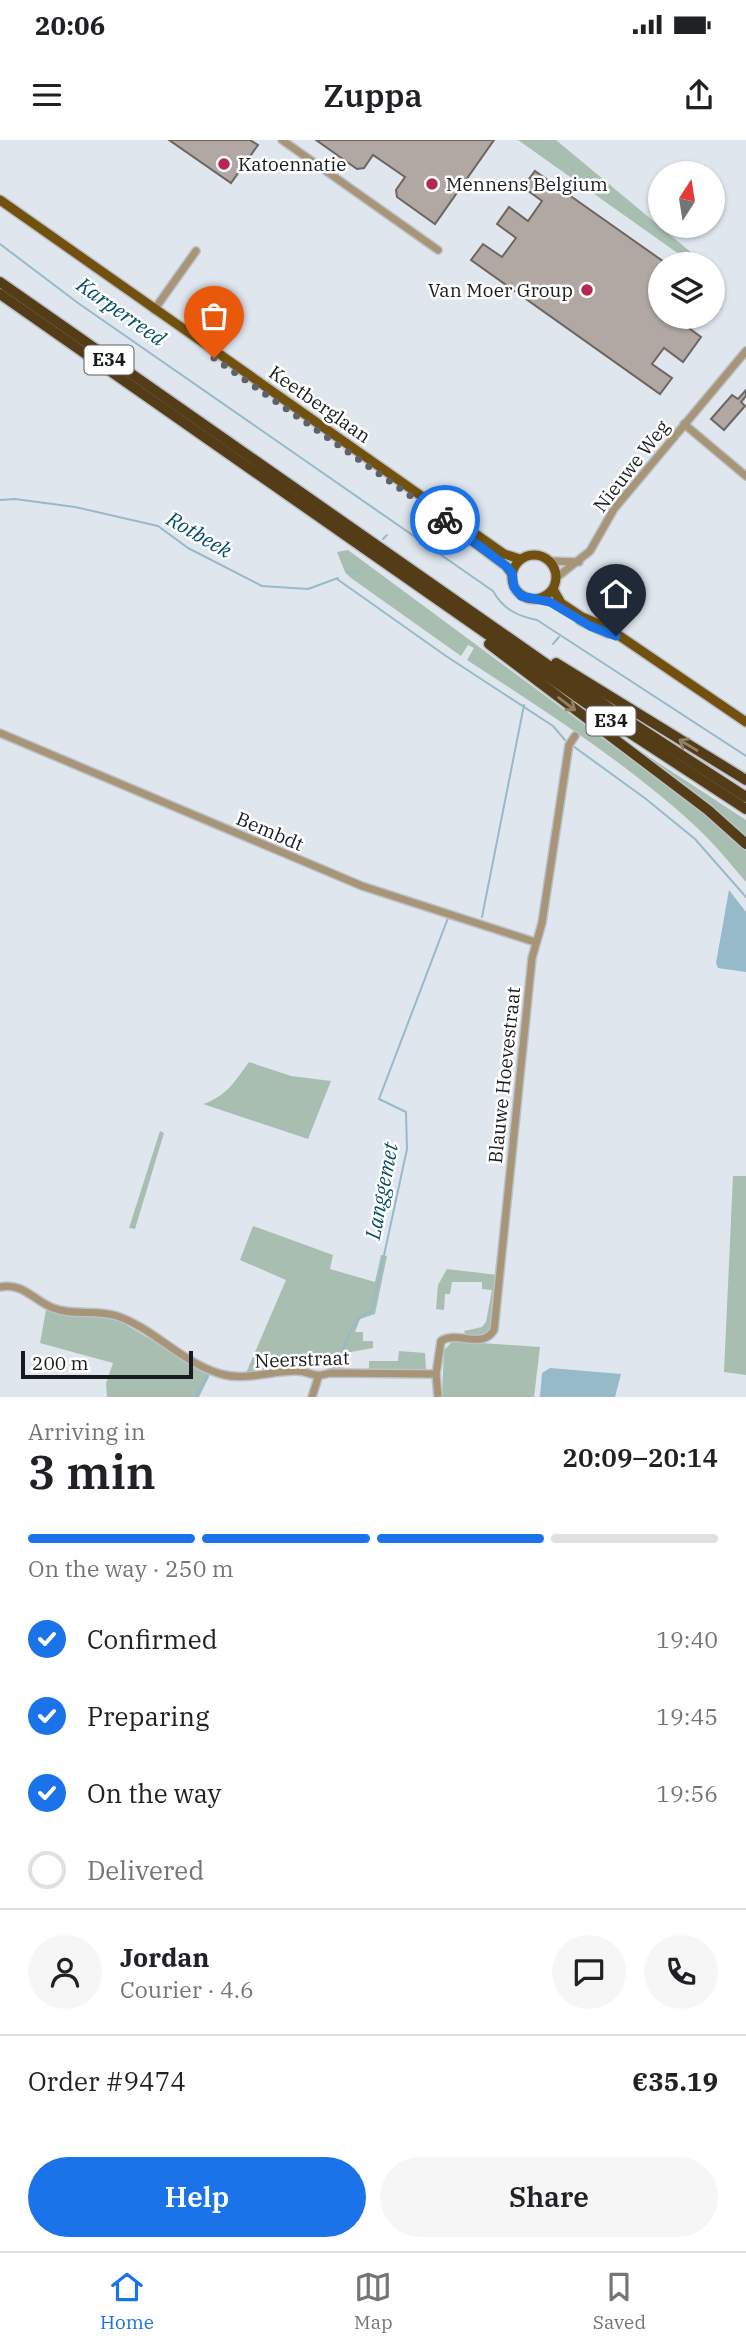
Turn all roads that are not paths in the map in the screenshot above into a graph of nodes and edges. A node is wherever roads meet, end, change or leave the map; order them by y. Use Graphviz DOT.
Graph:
graph roads {
  1 [pos="282,140"];
  2 [pos="0,200"];
  3 [pos="0,206"];
  4 [pos="438,250"];
  5 [pos="196,251"];
  6 [pos="0,282"];
  7 [pos="0,294"];
  8 [pos="154,310"];
  9 [pos="746,351"];
  10 [pos="684,424"];
  11 [pos="746,476"];
  12 [pos="520,559"];
  13 [pos="550,561"];
  14 [pos="580,562"];
  15 [pos="512,573"];
  16 [pos="556,578"];
  17 [pos="553,589"];
  18 [pos="539,599"];
  19 [pos="478,629"];
  20 [pos="616,636"];
  21 [pos="532,654"];
  22 [pos="731,712"];
  23 [pos="746,712"];
  24 [pos="746,722"];
  25 [pos="0,733"];
  26 [pos="575,736"];
  27 [pos="746,780"];
  28 [pos="746,797"];
  29 [pos="746,809"];
  30 [pos="746,844"];
  31 [pos="535,942"];
  32 [pos="0,1287"];
  33 [pos="436,1374"];
  34 [pos="318,1378"];
  35 [pos="312,1397"];
  36 [pos="438,1397"];
  1 -- 4 [label="street"];
  2 -- 8 [label="main road, Keetberglaan"];
  3 -- 15 [label="main road, Keetberglaan"];
  5 -- 8 [label="street"];
  6 -- 21 [label="highway, E34"];
  7 -- 19 [label="highway, E34"];
  8 -- 12 [label="main road, Keetberglaan"];
  9 -- 10 [label="street, Nieuwe Weg"];
  10 -- 11 [label="street, Nieuwe Weg"];
  10 -- 14 [label="street, Nieuwe Weg"];
  12 -- 13 [label="main road"];
  12 -- 15 [label="main road"];
  13 -- 14 [label="street"];
  13 -- 16 [label="main road"];
  14 -- 16 [label="street, Nieuwe Weg"];
  15 -- 18 [label="main road"];
  16 -- 17 [label="main road"];
  17 -- 18 [label="main road"];
  17 -- 20 [label="main road"];
  18 -- 20 [label="main road"];
  19 -- 29 [label="highway, E34"];
  19 -- 30 [label="highway, one-way"];
  20 -- 22 [label="main road"];
  27 -- 21 [label="highway, one-way"];
  21 -- 28 [label="highway, E34"];
  22 -- 23 [label="street"];
  22 -- 24 [label="main road"];
  25 -- 31 [label="street, Bembdt"];
  26 -- 31 [label="street, Blauwe Hoevestraat"];
  31 -- 33 [label="street, Blauwe Hoevestraat"];
  32 -- 34 [label="street, Neerstraat"];
  33 -- 34 [label="street, Neerstraat"];
  33 -- 36 [label="street"];
  34 -- 35 [label="street"];
}
